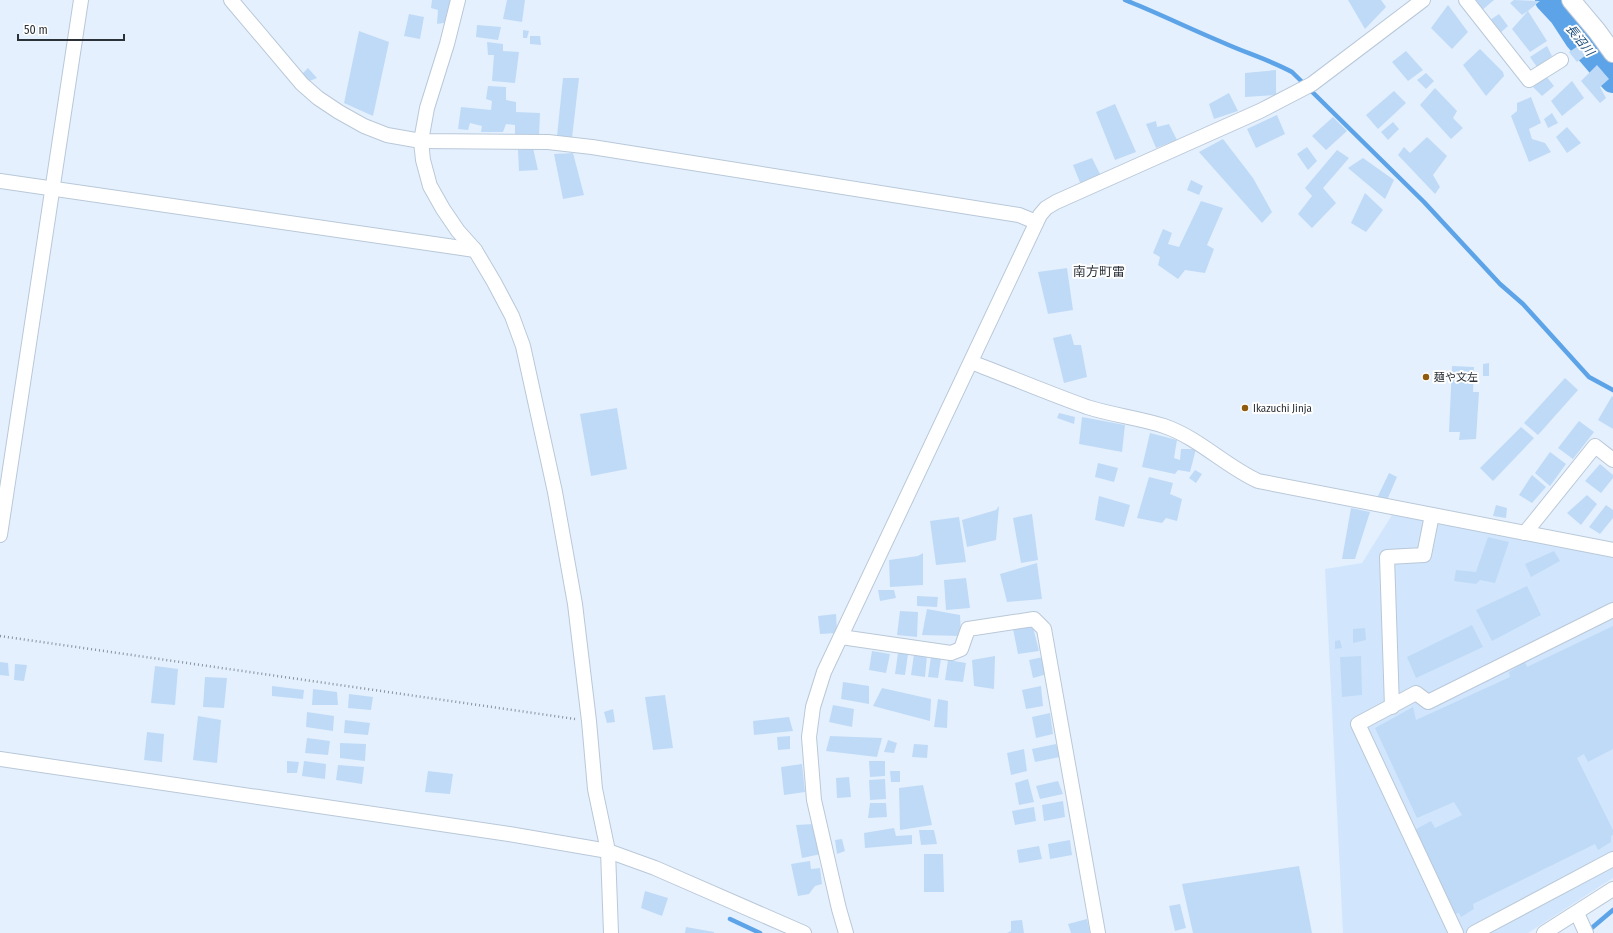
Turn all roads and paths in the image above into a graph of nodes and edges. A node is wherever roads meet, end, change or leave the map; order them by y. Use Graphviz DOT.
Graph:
graph roads {
  1 [pos="81,0"];
  2 [pos="231,0"];
  3 [pos="458,0"];
  4 [pos="1423,0"];
  5 [pos="1466,0"];
  6 [pos="1571,0"];
  7 [pos="1613,53"];
  8 [pos="1561,60"];
  9 [pos="421,141"];
  10 [pos="0,182"];
  11 [pos="51,189"];
  12 [pos="1036,222"];
  13 [pos="475,250"];
  14 [pos="971,362"];
  15 [pos="1613,460"];
  16 [pos="1432,515"];
  17 [pos="1525,533"];
  18 [pos="0,535"];
  19 [pos="1613,550"];
  20 [pos="1613,610"];
  21 [pos="0,636"];
  22 [pos="841,637"];
  23 [pos="1392,706"];
  24 [pos="590,721"];
  25 [pos="0,759"];
  26 [pos="608,851"];
  27 [pos="1613,859"];
  28 [pos="1613,889"];
  29 [pos="1576,913"];
  30 [pos="1585,930"];
  31 [pos="611,933"];
  32 [pos="804,933"];
  33 [pos="846,933"];
  34 [pos="1098,933"];
  35 [pos="1456,933"];
  36 [pos="1474,933"];
  37 [pos="1544,933"];
  1 -- 11 [label="street"];
  2 -- 9 [label="street"];
  3 -- 9 [label="street"];
  4 -- 12 [label="street"];
  5 -- 8 [label="street"];
  6 -- 7 [label="main road"];
  9 -- 12 [label="street"];
  9 -- 13 [label="street"];
  10 -- 11 [label="street"];
  11 -- 13 [label="street"];
  11 -- 18 [label="street"];
  12 -- 14 [label="street"];
  13 -- 24 [label="street"];
  14 -- 16 [label="street"];
  14 -- 22 [label="street"];
  15 -- 17 [label="street"];
  16 -- 17 [label="street"];
  16 -- 23 [label="street"];
  17 -- 19 [label="street"];
  20 -- 23 [label="street"];
  21 -- 24 [label="path"];
  22 -- 33 [label="street"];
  22 -- 34 [label="street"];
  23 -- 35 [label="street"];
  24 -- 26 [label="street"];
  25 -- 26 [label="street"];
  26 -- 31 [label="street"];
  26 -- 32 [label="street"];
  27 -- 36 [label="street"];
  28 -- 29 [label="street"];
  29 -- 30 [label="street"];
  29 -- 37 [label="street"];
}
